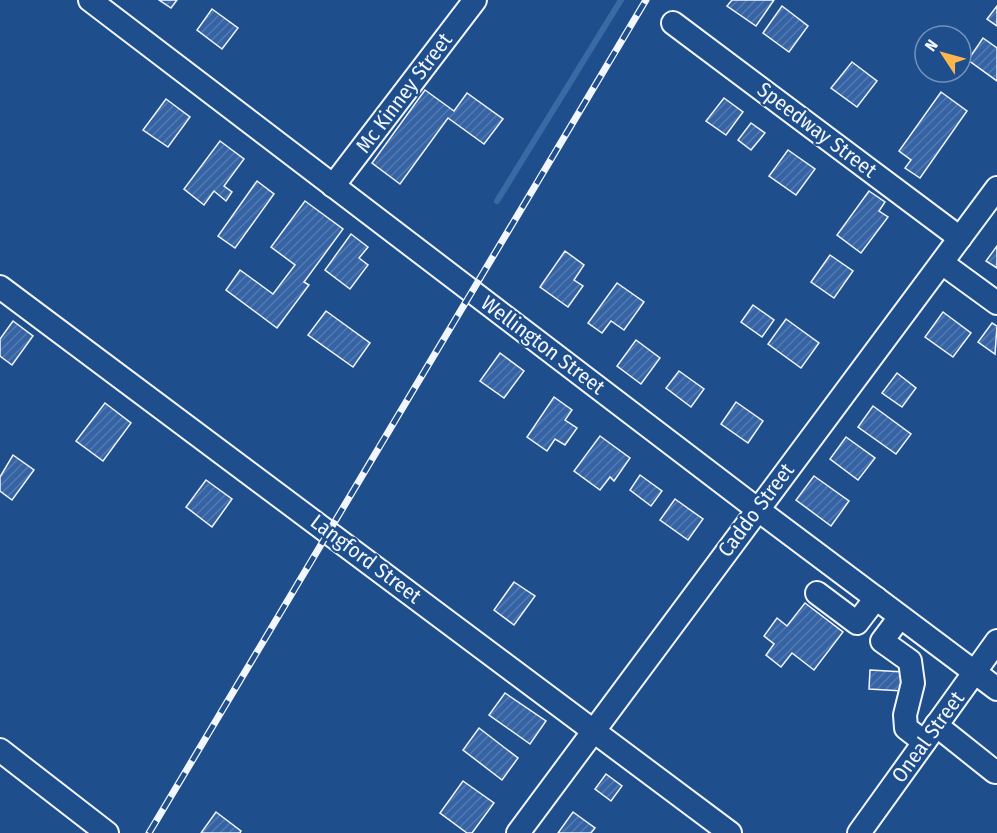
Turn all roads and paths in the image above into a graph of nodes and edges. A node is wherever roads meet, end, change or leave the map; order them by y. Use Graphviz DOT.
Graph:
graph roads {
  1 [pos="90,0"];
  2 [pos="475,0"];
  3 [pos="673,23"];
  4 [pos="333,186"];
  5 [pos="997,188"];
  6 [pos="960,238"];
  7 [pos="942,262"];
  8 [pos="0,287"];
  9 [pos="997,303"];
  10 [pos="757,509"];
  11 [pos="817,593"];
  12 [pos="876,598"];
  13 [pos="900,616"];
  14 [pos="997,641"];
  15 [pos="974,672"];
  16 [pos="997,689"];
  17 [pos="594,730"];
  18 [pos="930,734"];
  19 [pos="0,750"];
  20 [pos="997,770"];
  21 [pos="106,833"];
  22 [pos="518,833"];
  23 [pos="730,833"];
  24 [pos="859,833"];
  1 -- 4 [label="street, Wellington Street"];
  2 -- 4 [label="street, Mc Kinney Street"];
  3 -- 6 [label="street, Speedway Street"];
  4 -- 10 [label="street, Wellington Street"];
  5 -- 6 [label="street, Caddo Street"];
  6 -- 7 [label="street, Caddo Street"];
  7 -- 9 [label="street"];
  7 -- 10 [label="street, Caddo Street"];
  8 -- 17 [label="street, Langford Street"];
  10 -- 12 [label="street, Wellington Street"];
  10 -- 17 [label="street, Caddo Street"];
  11 -- 12 [label="street"];
  12 -- 13 [label="street, Wellington Street"];
  13 -- 15 [label="street, Wellington Street"];
  13 -- 18 [label="street"];
  14 -- 15 [label="street, Oneal Street"];
  15 -- 16 [label="street, Wellington Street"];
  15 -- 18 [label="street, Oneal Street"];
  17 -- 22 [label="street, Caddo Street"];
  17 -- 23 [label="street, Langford Street"];
  18 -- 20 [label="street"];
  18 -- 24 [label="street, Oneal Street"];
  19 -- 21 [label="street"];
}
